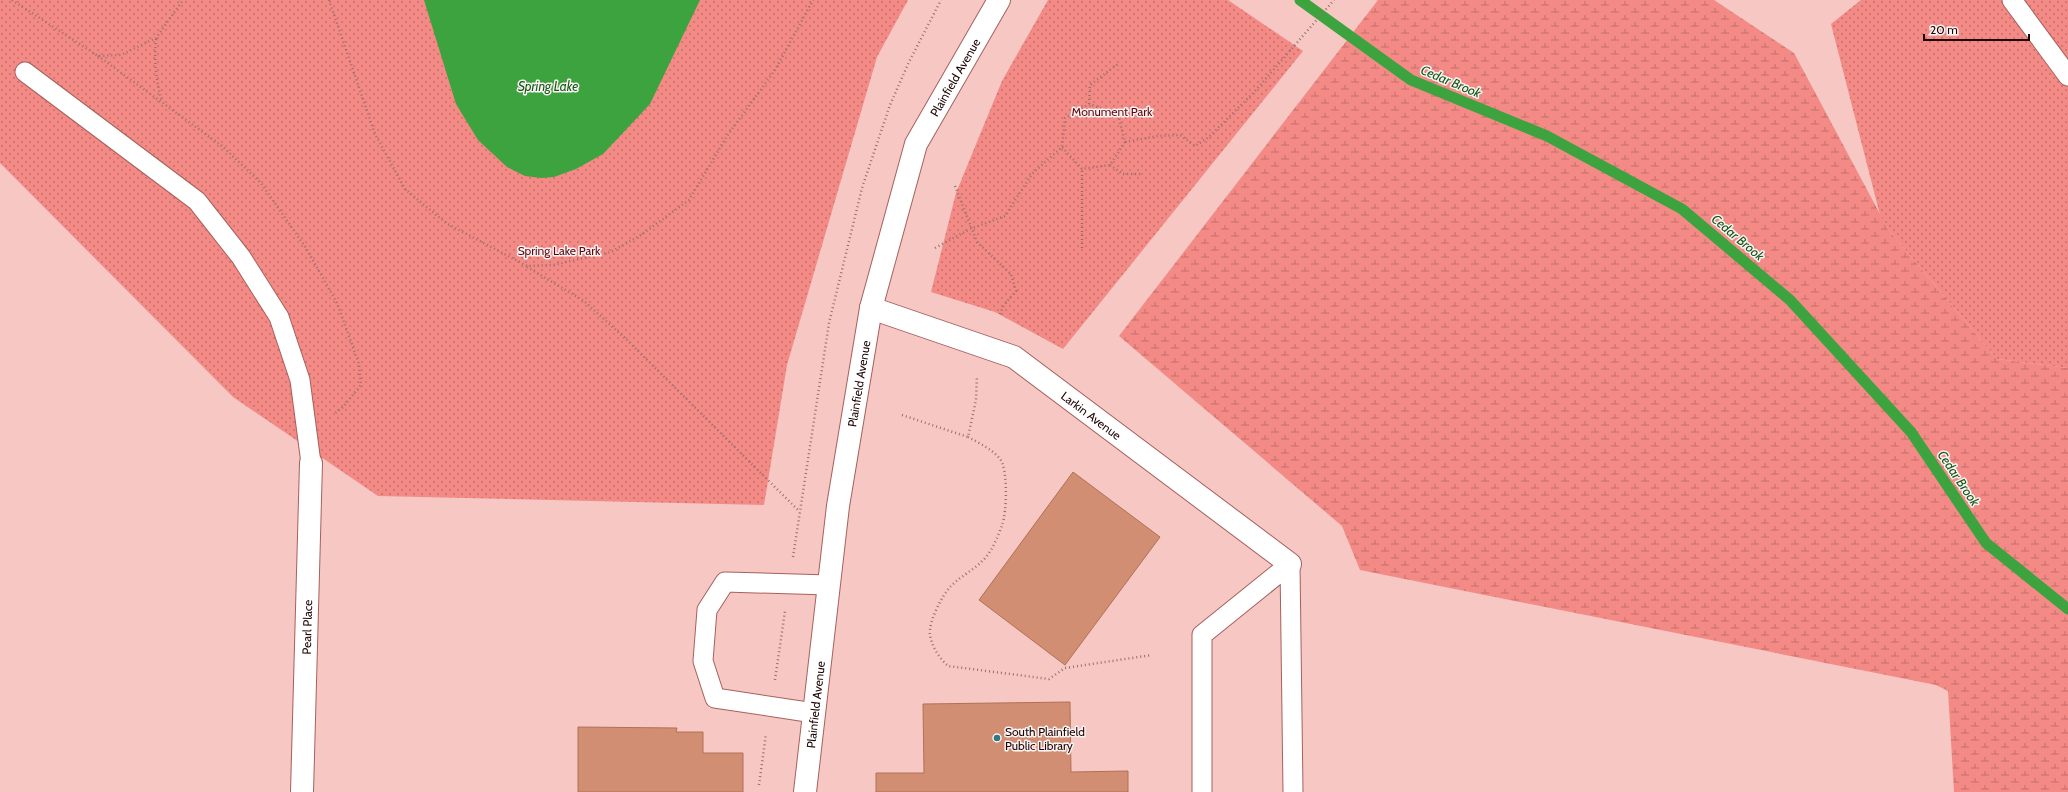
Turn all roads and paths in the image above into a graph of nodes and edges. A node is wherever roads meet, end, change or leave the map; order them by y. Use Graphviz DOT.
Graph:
graph roads {
  1 [pos="12,0"];
  2 [pos="183,0"];
  3 [pos="329,0"];
  4 [pos="813,0"];
  5 [pos="999,0"];
  6 [pos="1334,0"];
  7 [pos="2012,0"];
  8 [pos="156,38"];
  9 [pos="98,56"];
  10 [pos="1118,64"];
  11 [pos="25,72"];
  12 [pos="2068,76"];
  13 [pos="162,102"];
  14 [pos="1089,104"];
  15 [pos="1125,142"];
  16 [pos="1062,147"];
  17 [pos="1110,165"];
  18 [pos="1082,169"];
  19 [pos="1141,174"];
  20 [pos="955,186"];
  21 [pos="973,228"];
  22 [pos="935,248"];
  23 [pos="1082,248"];
  24 [pos="527,266"];
  25 [pos="871,308"];
  26 [pos="998,316"];
  27 [pos="978,372"];
  28 [pos="902,415"];
  29 [pos="307,432"];
  30 [pos="968,437"];
  31 [pos="311,463"];
  32 [pos="799,511"];
  33 [pos="1290,564"];
  34 [pos="829,585"];
  35 [pos="1152,656"];
  36 [pos="814,712"];
  37 [pos="302,792"];
  38 [pos="805,792"];
  39 [pos="1202,792"];
  40 [pos="1293,792"];
  1 -- 9 [label="path"];
  2 -- 8 [label="path"];
  3 -- 24 [label="path"];
  4 -- 24 [label="path"];
  5 -- 25 [label="street, Plainfield Avenue"];
  6 -- 15 [label="path"];
  7 -- 12 [label="lane"];
  8 -- 9 [label="path"];
  8 -- 13 [label="path"];
  9 -- 13 [label="path"];
  10 -- 14 [label="path"];
  11 -- 29 [label="lane"];
  13 -- 29 [label="path"];
  14 -- 15 [label="path"];
  14 -- 16 [label="path"];
  15 -- 17 [label="path"];
  16 -- 18 [label="path"];
  16 -- 21 [label="path"];
  17 -- 18 [label="path"];
  17 -- 19 [label="path"];
  18 -- 23 [label="path"];
  20 -- 21 [label="path"];
  21 -- 22 [label="path"];
  21 -- 26 [label="path"];
  24 -- 32 [label="path"];
  25 -- 33 [label="street, Larkin Avenue"];
  25 -- 34 [label="street, Plainfield Avenue"];
  27 -- 30 [label="path"];
  28 -- 30 [label="path"];
  29 -- 31 [label="lane"];
  30 -- 35 [label="path"];
  31 -- 37 [label="street, Pearl Place"];
  33 -- 39 [label="lane"];
  33 -- 40 [label="lane"];
  34 -- 36 [label="street, Plainfield Avenue"];
  34 -- 36 [label="lane"];
  36 -- 38 [label="street, Plainfield Avenue"];
}
